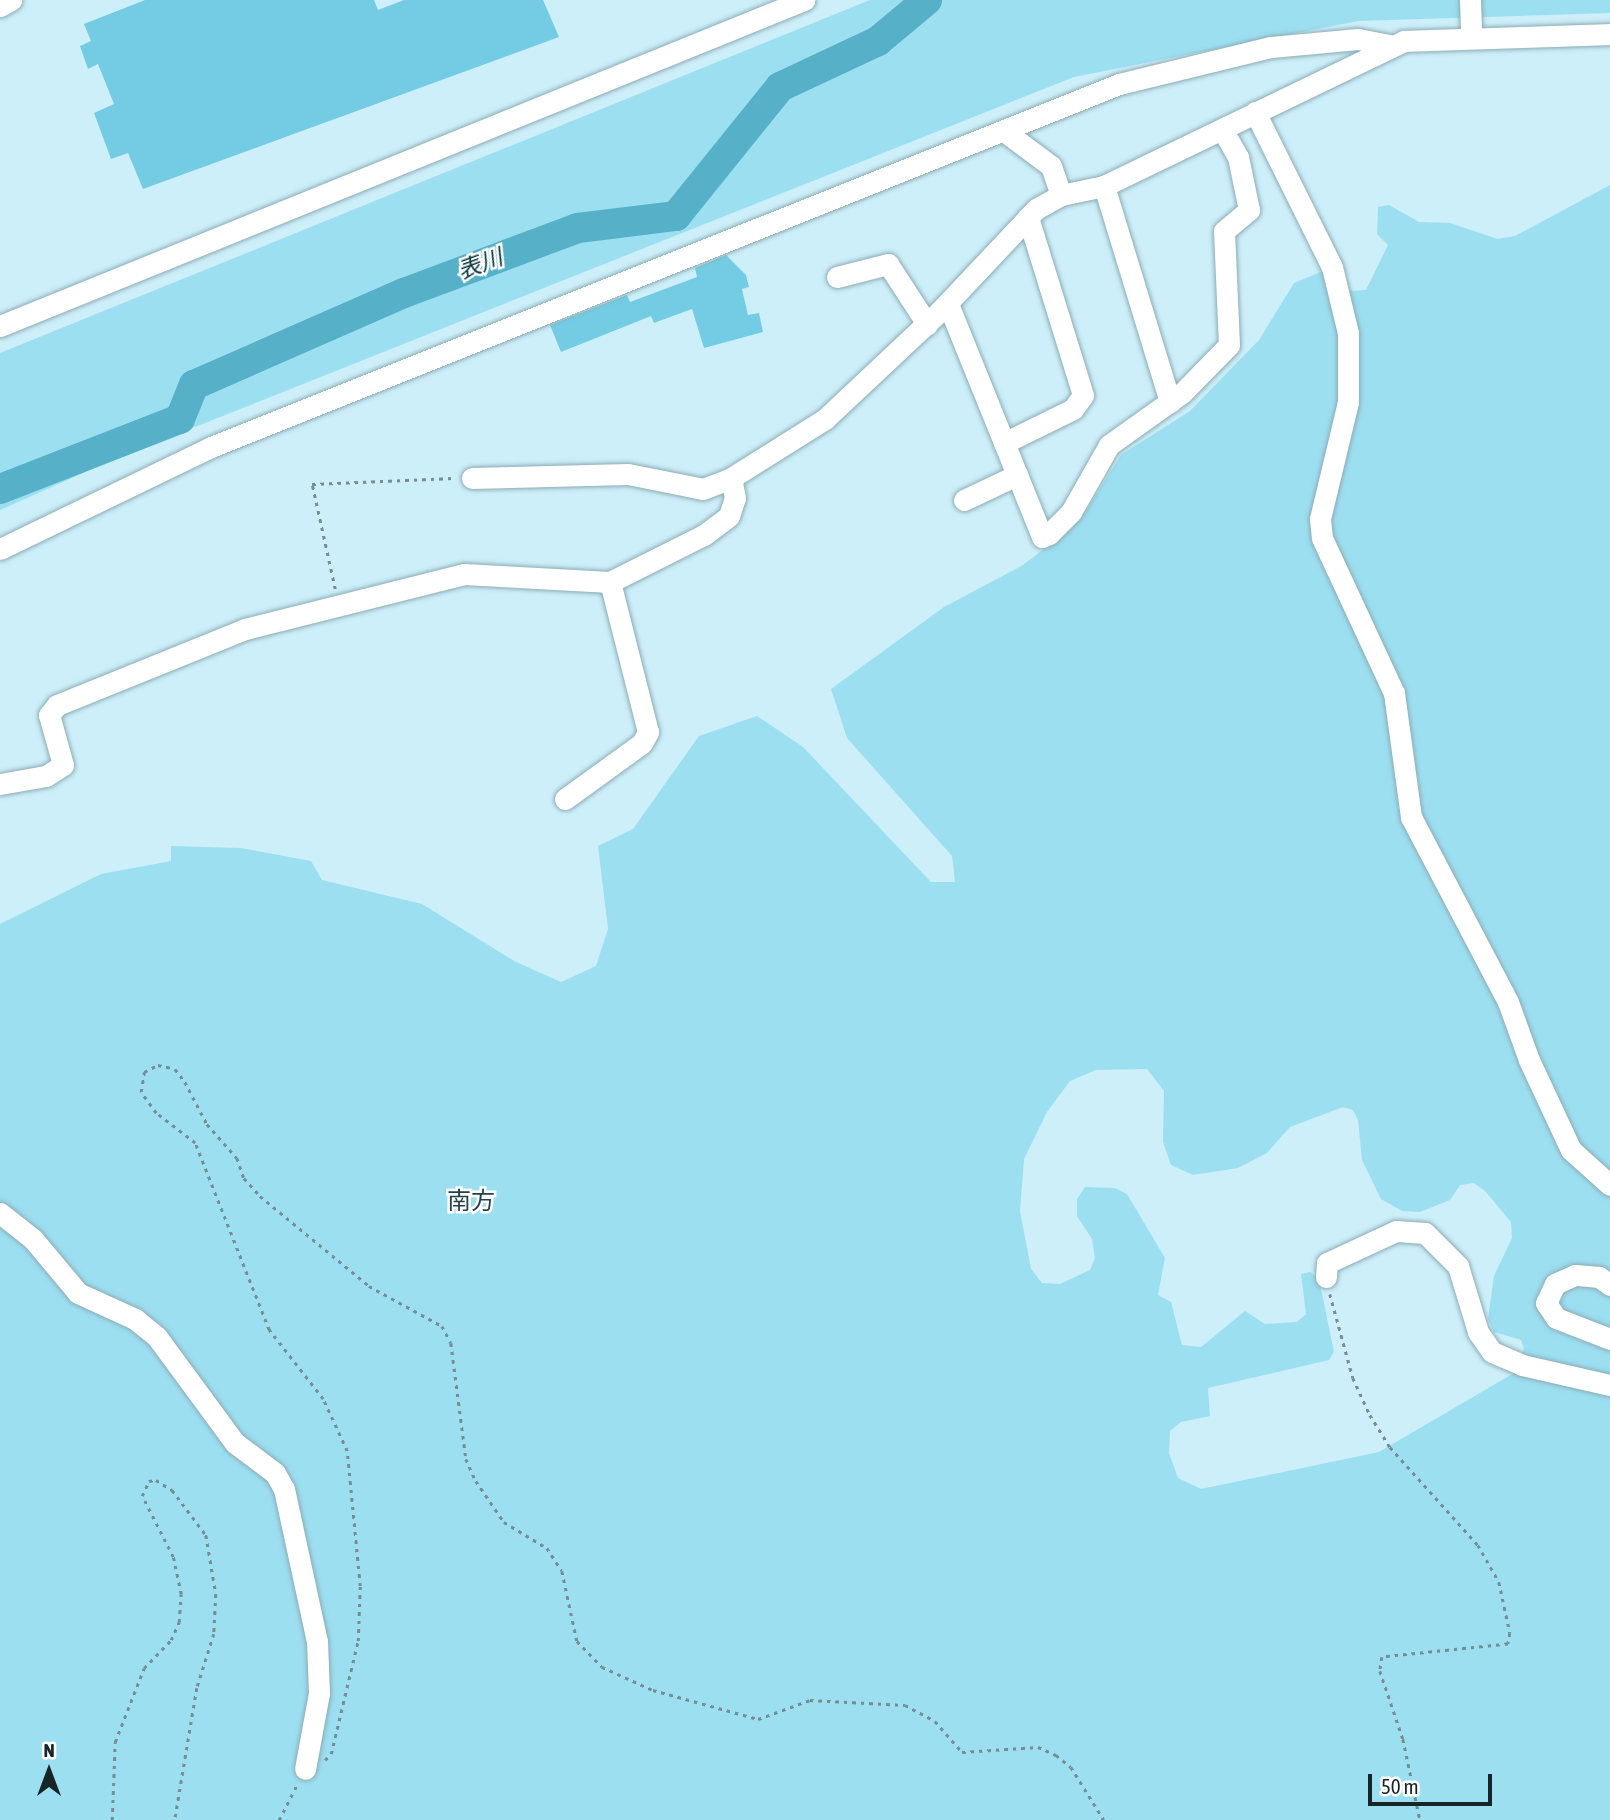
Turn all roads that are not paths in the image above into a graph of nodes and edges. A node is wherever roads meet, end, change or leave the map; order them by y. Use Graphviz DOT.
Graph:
graph roads {
  1 [pos="11,0"];
  2 [pos="804,0"];
  3 [pos="1470,0"];
  4 [pos="0,6"];
  5 [pos="1471,32"];
  6 [pos="1610,34"];
  7 [pos="1390,45"];
  8 [pos="1255,112"];
  9 [pos="1222,129"];
  10 [pos="1004,131"];
  11 [pos="1104,186"];
  12 [pos="1061,195"];
  13 [pos="1028,217"];
  14 [pos="837,277"];
  15 [pos="948,304"];
  16 [pos="927,324"];
  17 [pos="0,326"];
  18 [pos="1170,402"];
  19 [pos="1004,443"];
  20 [pos="1017,475"];
  21 [pos="472,478"];
  22 [pos="732,478"];
  23 [pos="964,500"];
  24 [pos="0,549"];
  25 [pos="610,582"];
  26 [pos="0,784"];
  27 [pos="565,799"];
  28 [pos="1610,1185"];
  29 [pos="0,1213"];
  30 [pos="1326,1277"];
  31 [pos="1610,1284"];
  32 [pos="1610,1339"];
  33 [pos="1610,1385"];
  34 [pos="305,1769"];
  1 -- 4 [label="street"];
  2 -- 17 [label="street"];
  3 -- 5 [label="street"];
  5 -- 6 [label="street"];
  5 -- 7 [label="street"];
  7 -- 8 [label="street"];
  7 -- 10 [label="street"];
  8 -- 9 [label="street"];
  8 -- 28 [label="street"];
  9 -- 11 [label="street"];
  9 -- 18 [label="street"];
  10 -- 12 [label="street"];
  10 -- 24 [label="street"];
  11 -- 12 [label="street"];
  11 -- 18 [label="street"];
  12 -- 13 [label="street"];
  13 -- 15 [label="street"];
  13 -- 19 [label="street"];
  14 -- 16 [label="street"];
  15 -- 16 [label="street"];
  15 -- 19 [label="street"];
  16 -- 22 [label="street"];
  18 -- 20 [label="street"];
  19 -- 20 [label="street"];
  20 -- 23 [label="street"];
  21 -- 22 [label="street"];
  22 -- 25 [label="street"];
  25 -- 26 [label="street"];
  25 -- 27 [label="street"];
  29 -- 34 [label="street"];
  30 -- 33 [label="street"];
  31 -- 32 [label="street"];
}
